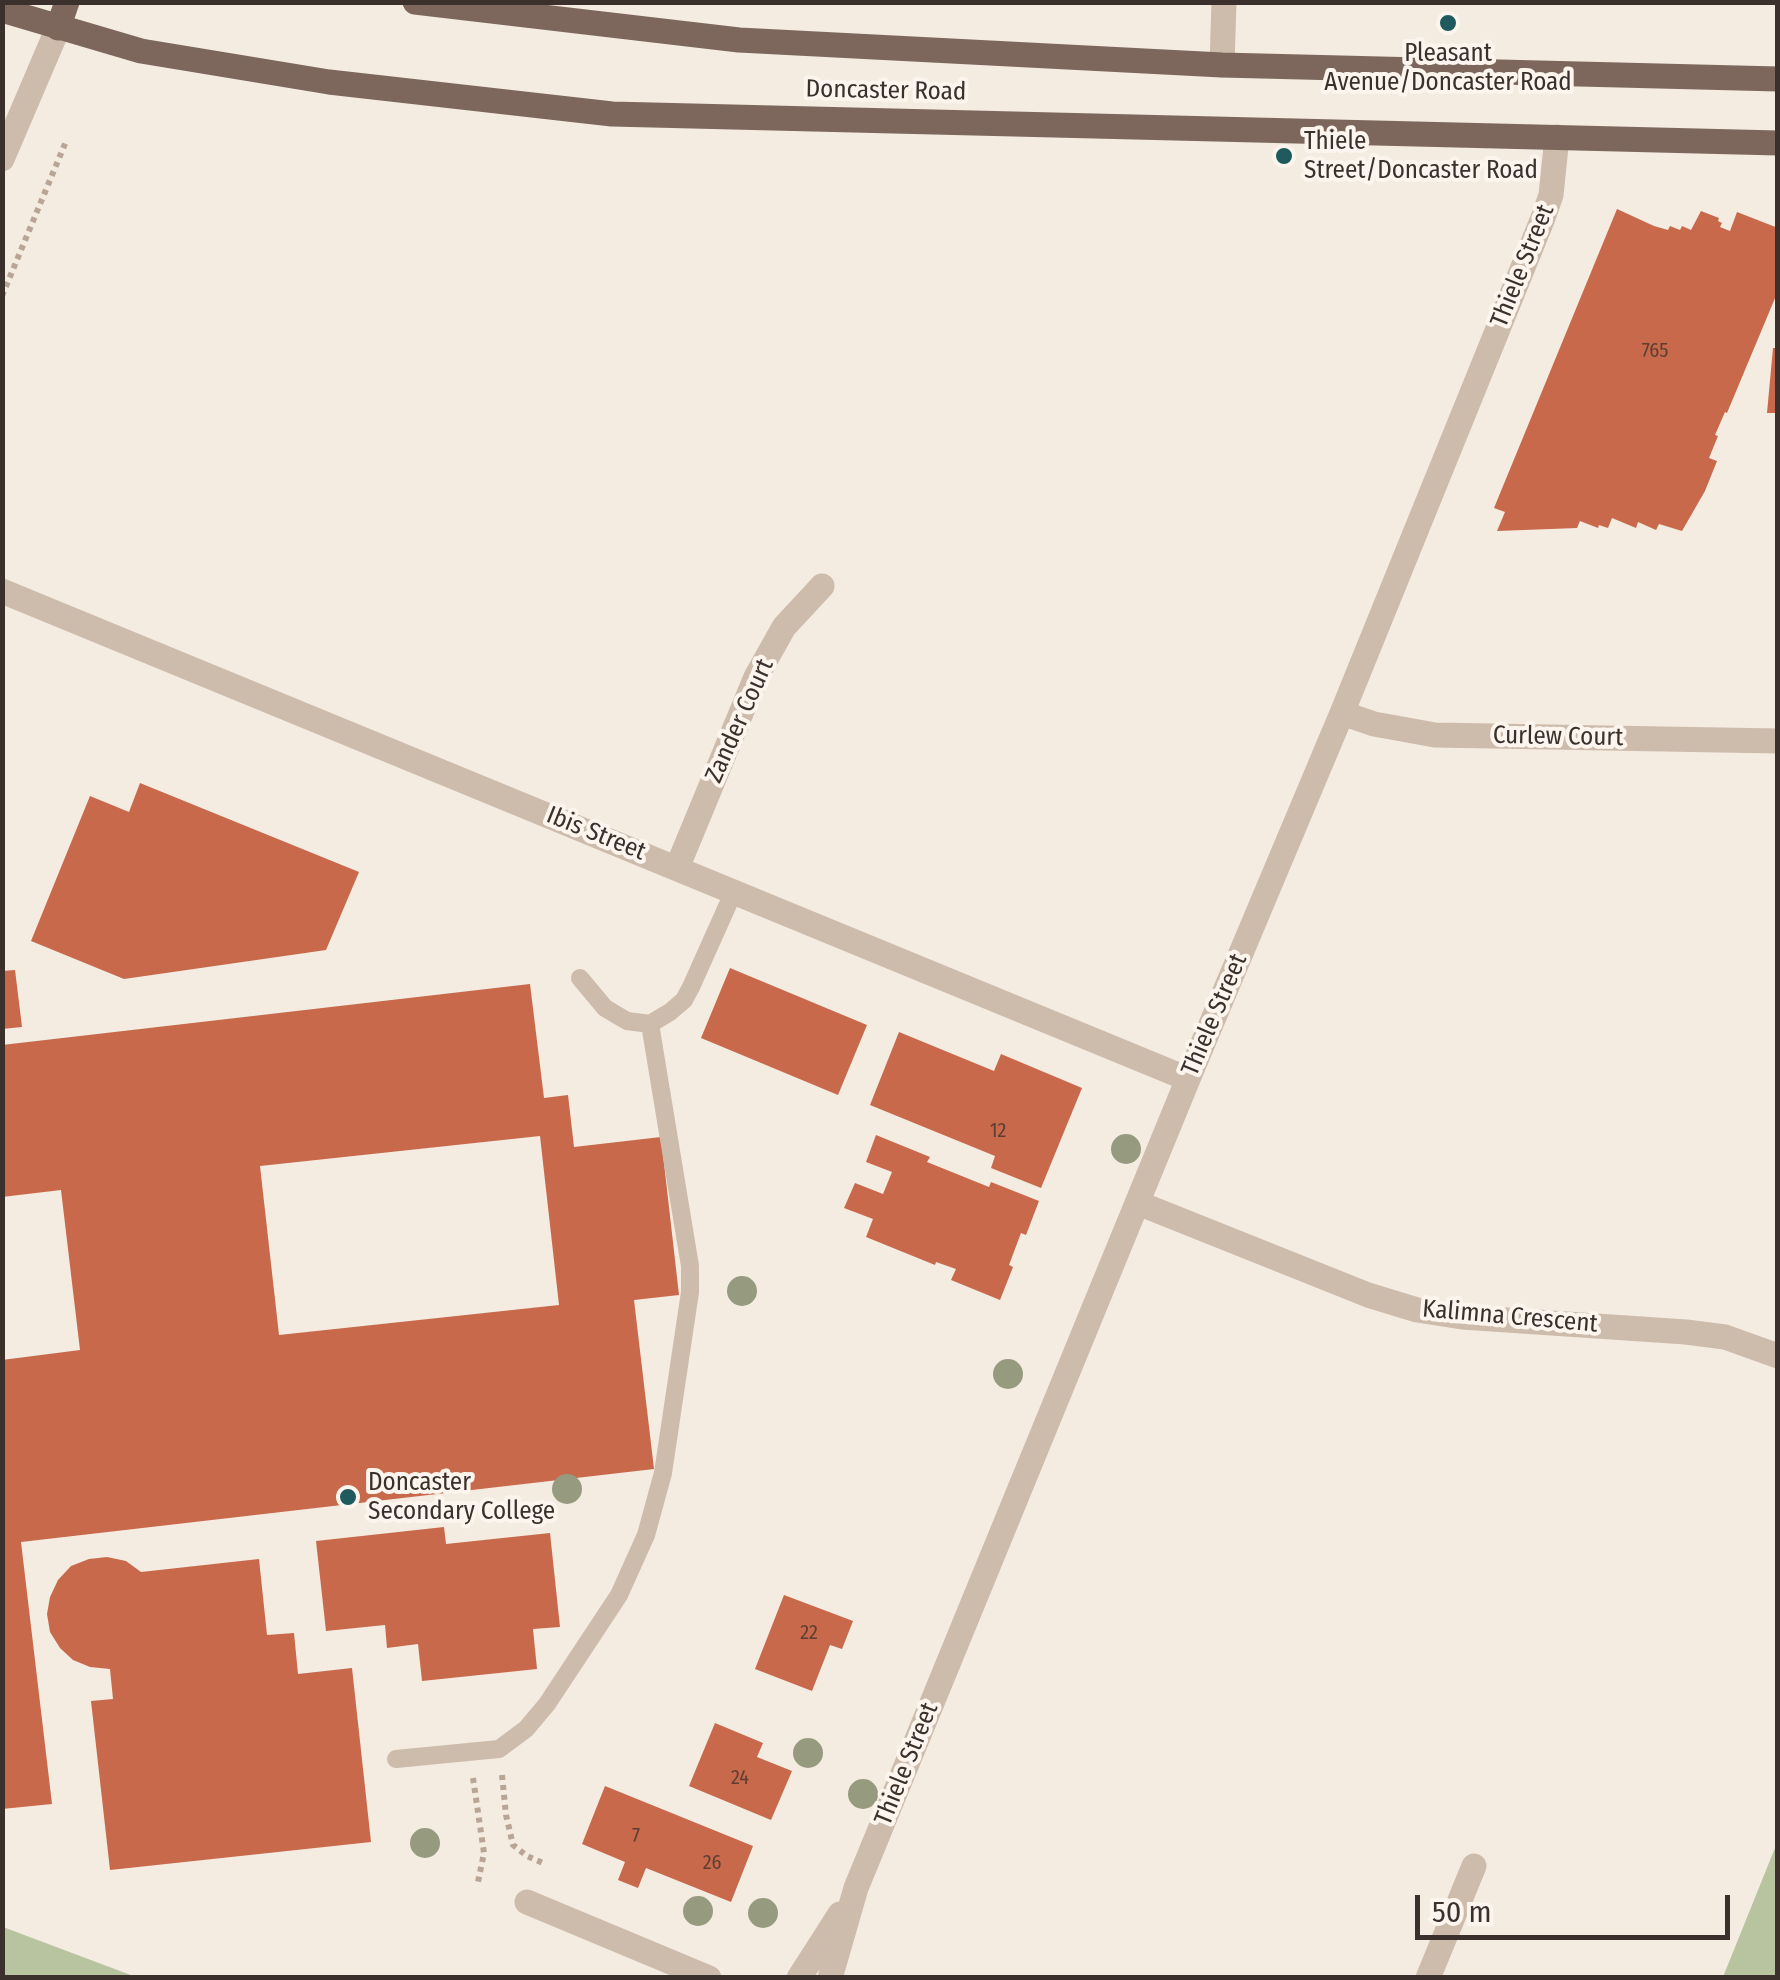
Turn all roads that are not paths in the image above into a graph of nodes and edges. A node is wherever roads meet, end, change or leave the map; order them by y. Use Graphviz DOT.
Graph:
graph roads {
  1 [pos="67,2"];
  2 [pos="415,2"];
  3 [pos="1224,2"];
  4 [pos="2,10"];
  5 [pos="58,28"];
  6 [pos="1222,65"];
  7 [pos="1778,78"];
  8 [pos="1557,137"];
  9 [pos="1778,143"];
  10 [pos="2,159"];
  11 [pos="822,586"];
  12 [pos="2,591"];
  13 [pos="1342,712"];
  14 [pos="1778,741"];
  15 [pos="677,868"];
  16 [pos="734,891"];
  17 [pos="580,978"];
  18 [pos="650,1024"];
  19 [pos="1188,1079"];
  20 [pos="1138,1203"];
  21 [pos="1778,1356"];
  22 [pos="396,1758"];
  23 [pos="1474,1866"];
  24 [pos="856,1888"];
  25 [pos="527,1902"];
  26 [pos="709,1978"];
  27 [pos="799,1978"];
  28 [pos="830,1978"];
  29 [pos="1428,1978"];
  1 -- 5 [label="main road"];
  2 -- 6 [label="main road, Doncaster Road"];
  3 -- 6 [label="street"];
  4 -- 5 [label="main road, Doncaster Road"];
  5 -- 8 [label="main road, Doncaster Road"];
  5 -- 10 [label="street"];
  6 -- 7 [label="main road, Doncaster Road"];
  8 -- 9 [label="main road, Doncaster Road"];
  8 -- 13 [label="street, Thiele Street"];
  11 -- 15 [label="street, Zander Court"];
  12 -- 15 [label="street, Ibis Street"];
  13 -- 14 [label="street, Curlew Court"];
  13 -- 19 [label="street, Thiele Street"];
  15 -- 16 [label="street, Ibis Street"];
  16 -- 18 [label="lane"];
  16 -- 19 [label="street, Ibis Street"];
  17 -- 18 [label="lane"];
  18 -- 22 [label="lane"];
  19 -- 20 [label="street, Thiele Street"];
  20 -- 21 [label="street, Kalimna Crescent"];
  20 -- 24 [label="street, Thiele Street"];
  23 -- 29 [label="street"];
  24 -- 27 [label="street, Thiele Street"];
  24 -- 28 [label="street, Thiele Street"];
  25 -- 26 [label="street"];
}
